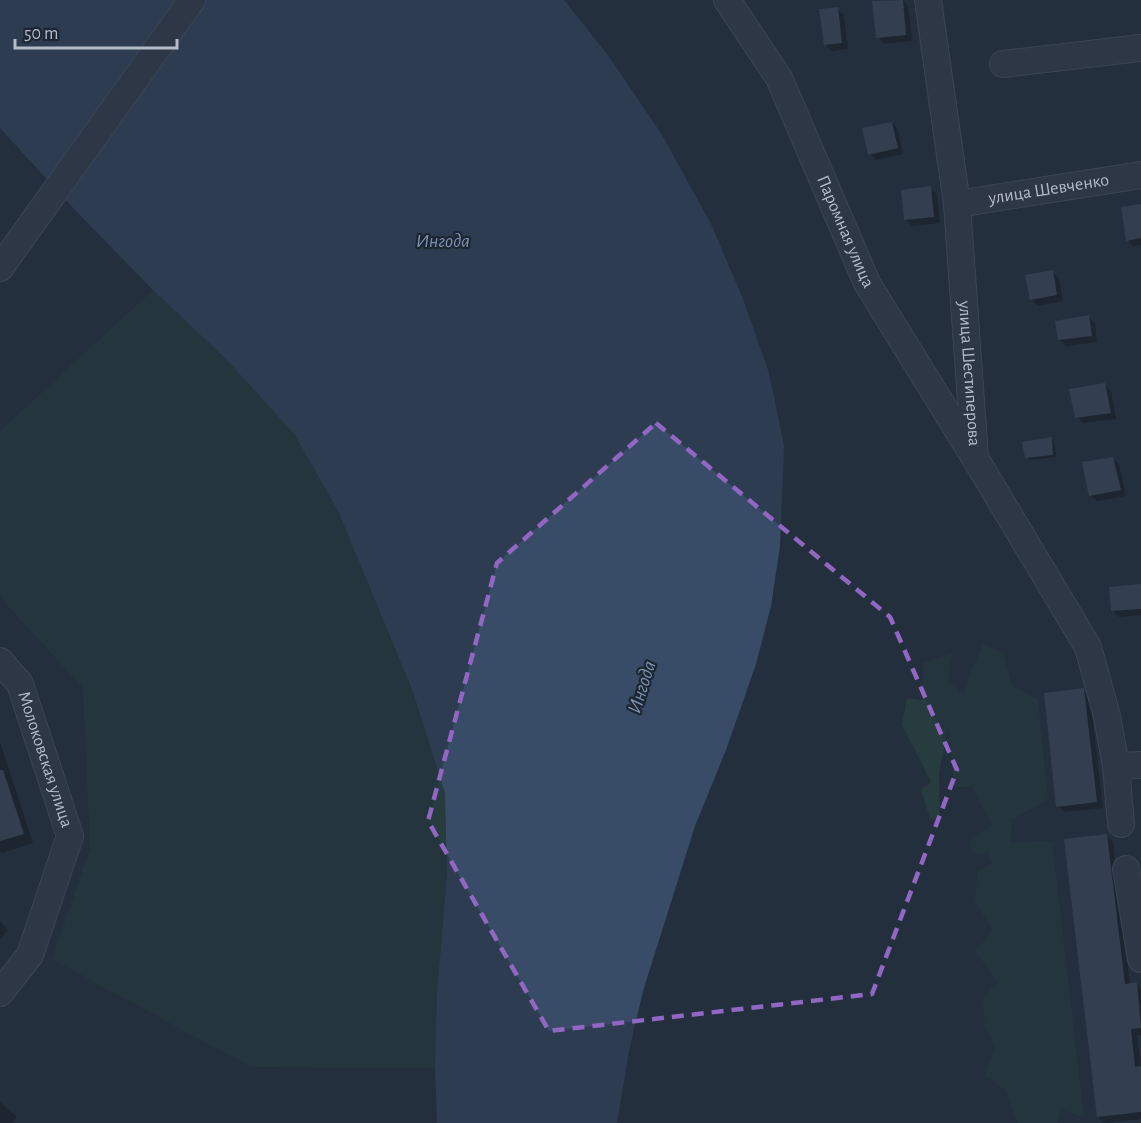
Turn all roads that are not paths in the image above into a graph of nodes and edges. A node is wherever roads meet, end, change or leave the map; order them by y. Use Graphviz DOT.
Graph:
graph roads {
  1 [pos="192,0"];
  2 [pos="727,0"];
  3 [pos="928,0"];
  4 [pos="1141,48"];
  5 [pos="1003,64"];
  6 [pos="1141,175"];
  7 [pos="957,204"];
  8 [pos="0,268"];
  9 [pos="975,458"];
  10 [pos="0,661"];
  11 [pos="1141,765"];
  12 [pos="1116,766"];
  13 [pos="1121,824"];
  14 [pos="1126,869"];
  15 [pos="1141,958"];
  16 [pos="0,993"];
  1 -- 8 [label="street"];
  2 -- 9 [label="street, Паромная улица"];
  3 -- 7 [label="street, улица Шестиперова"];
  4 -- 5 [label="street"];
  6 -- 7 [label="street, улица Шевченко"];
  7 -- 9 [label="street, улица Шестиперова"];
  9 -- 12 [label="street, улица Шестиперова"];
  10 -- 16 [label="street, Молоковская улица"];
  11 -- 12 [label="street"];
  12 -- 13 [label="street, улица Шестиперова"];
  14 -- 15 [label="street"];
}
